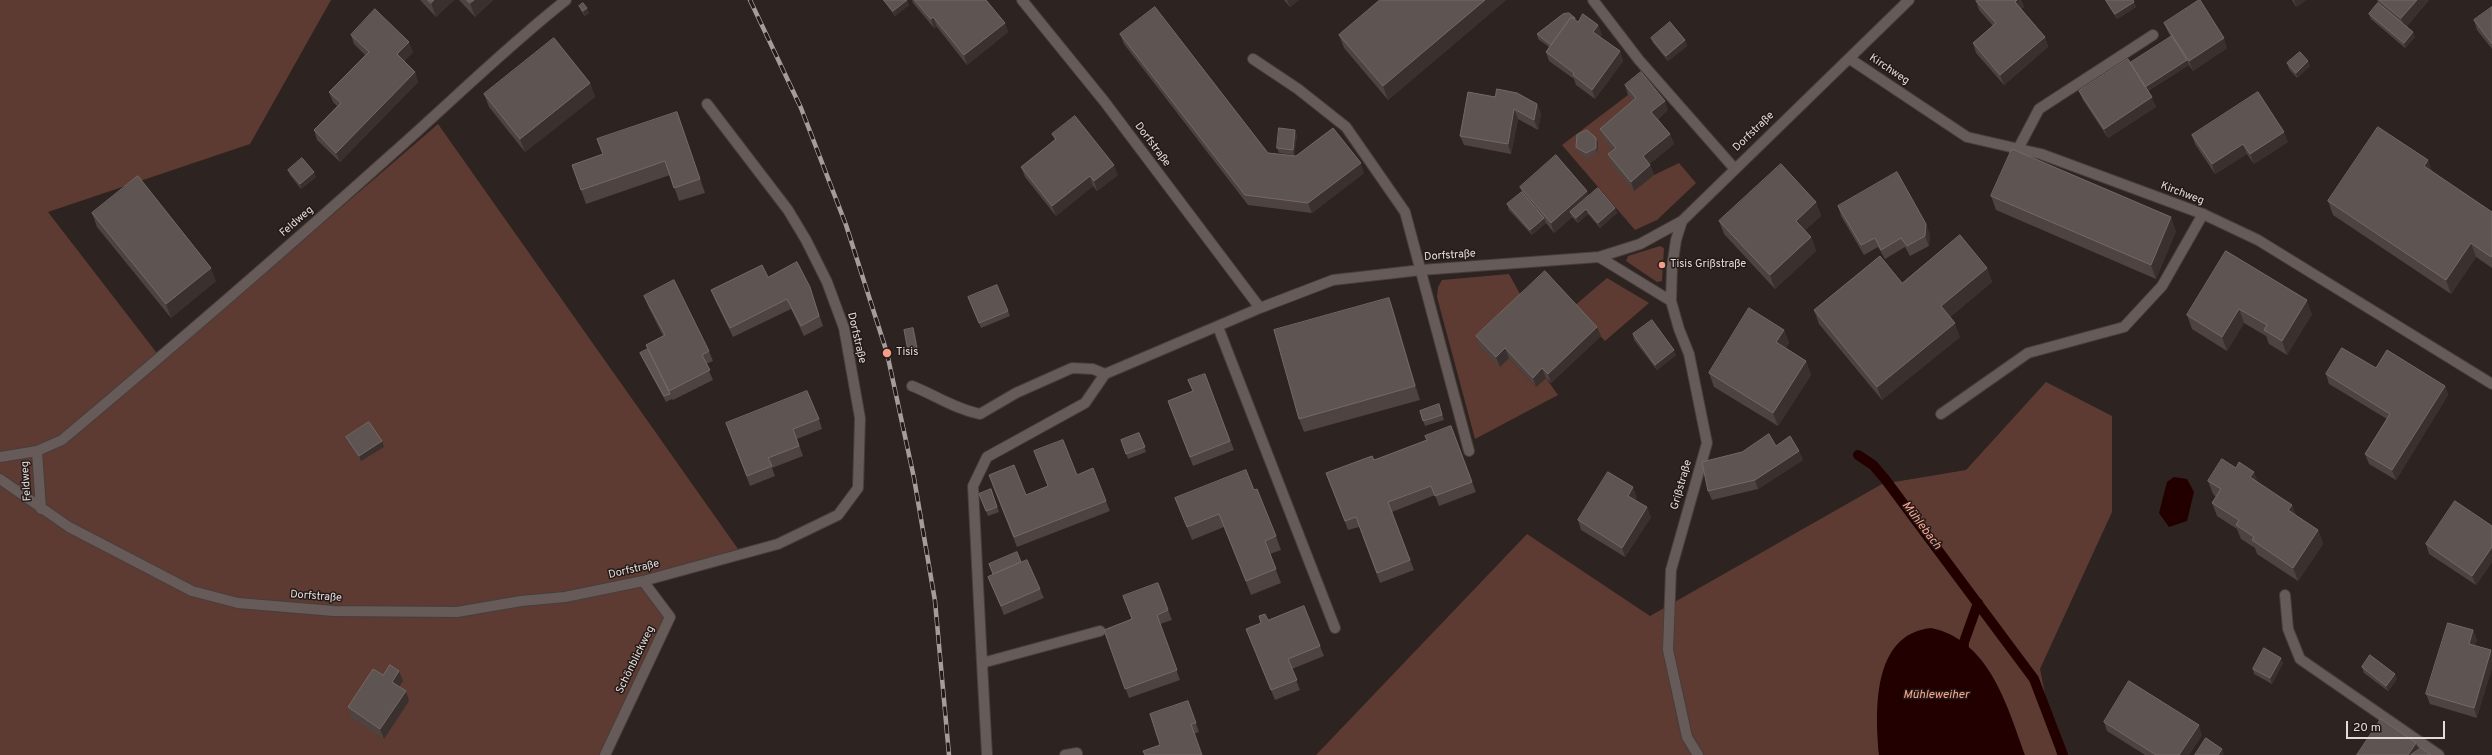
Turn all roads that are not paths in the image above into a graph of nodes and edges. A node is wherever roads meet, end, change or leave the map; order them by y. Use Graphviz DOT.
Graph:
graph roads {
  1 [pos="566,0"];
  2 [pos="1022,0"];
  3 [pos="1593,0"];
  4 [pos="1908,0"];
  5 [pos="2153,34"];
  6 [pos="1252,59"];
  7 [pos="1850,59"];
  8 [pos="707,104"];
  9 [pos="2018,149"];
  10 [pos="1734,168"];
  11 [pos="2203,214"];
  12 [pos="1682,221"];
  13 [pos="1599,257"];
  14 [pos="1421,270"];
  15 [pos="1671,301"];
  16 [pos="1260,308"];
  17 [pos="1218,328"];
  18 [pos="1105,374"];
  19 [pos="2492,384"];
  20 [pos="912,386"];
  21 [pos="1941,414"];
  22 [pos="37,451"];
  23 [pos="1469,451"];
  24 [pos="0,457"];
  25 [pos="0,479"];
  26 [pos="41,508"];
  27 [pos="643,581"];
  28 [pos="2285,595"];
  29 [pos="1335,628"];
  30 [pos="1100,631"];
  31 [pos="982,663"];
  32 [pos="605,755"];
  33 [pos="987,755"];
  34 [pos="1065,755"];
  35 [pos="1077,755"];
  36 [pos="1698,755"];
  37 [pos="2438,755"];
  1 -- 22 [label="street, Feldweg"];
  2 -- 16 [label="street, Dorfstraße"];
  3 -- 10 [label="street"];
  4 -- 7 [label="street, Dorfstraße"];
  5 -- 9 [label="street"];
  6 -- 14 [label="street"];
  7 -- 9 [label="street, Kirchweg"];
  7 -- 10 [label="street, Dorfstraße"];
  8 -- 27 [label="street, Dorfstraße"];
  9 -- 11 [label="street, Kirchweg"];
  10 -- 12 [label="street, Dorfstraße"];
  11 -- 19 [label="street, Kirchweg"];
  11 -- 21 [label="street"];
  12 -- 13 [label="street, Dorfstraße"];
  12 -- 15 [label="street, Grißstraße"];
  13 -- 14 [label="street, Dorfstraße"];
  13 -- 15 [label="street"];
  14 -- 16 [label="street, Dorfstraße"];
  14 -- 23 [label="street"];
  15 -- 36 [label="street, Grißstraße"];
  16 -- 17 [label="street, Dorfstraße"];
  17 -- 18 [label="street, Dorfstraße"];
  17 -- 29 [label="street"];
  18 -- 20 [label="street"];
  18 -- 31 [label="street"];
  22 -- 24 [label="street, Feldweg"];
  22 -- 26 [label="street, Feldweg"];
  25 -- 26 [label="street, Dorfstraße"];
  26 -- 27 [label="street, Dorfstraße"];
  27 -- 32 [label="street, Schönblickweg"];
  28 -- 37 [label="street"];
  30 -- 31 [label="street"];
  31 -- 33 [label="street"];
  34 -- 35 [label="street"];
}
